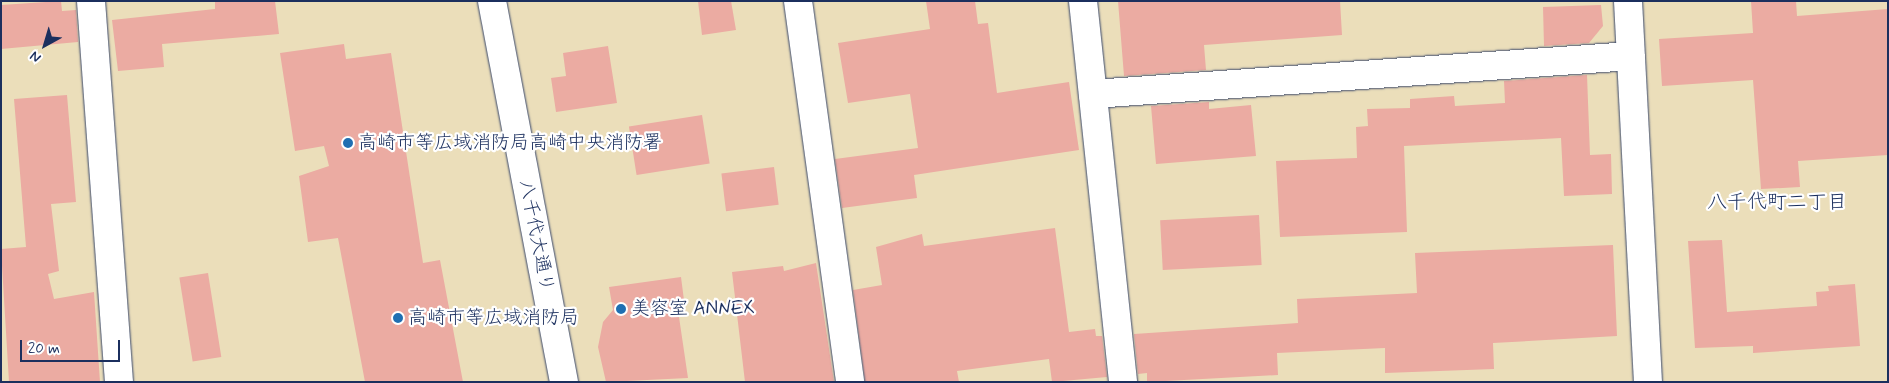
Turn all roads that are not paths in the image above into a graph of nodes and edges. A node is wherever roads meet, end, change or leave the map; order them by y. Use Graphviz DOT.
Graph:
graph roads {
  1 [pos="91,1"];
  2 [pos="492,1"];
  3 [pos="798,1"];
  4 [pos="1083,1"];
  5 [pos="1628,1"];
  6 [pos="1631,56"];
  7 [pos="1093,94"];
  8 [pos="119,382"];
  9 [pos="564,382"];
  10 [pos="850,382"];
  11 [pos="1123,382"];
  12 [pos="1648,382"];
  1 -- 8 [label="street"];
  2 -- 9 [label="street, 八千代大通り"];
  3 -- 10 [label="street"];
  4 -- 7 [label="street"];
  5 -- 6 [label="street"];
  6 -- 7 [label="street"];
  6 -- 12 [label="street"];
  7 -- 11 [label="street"];
}
